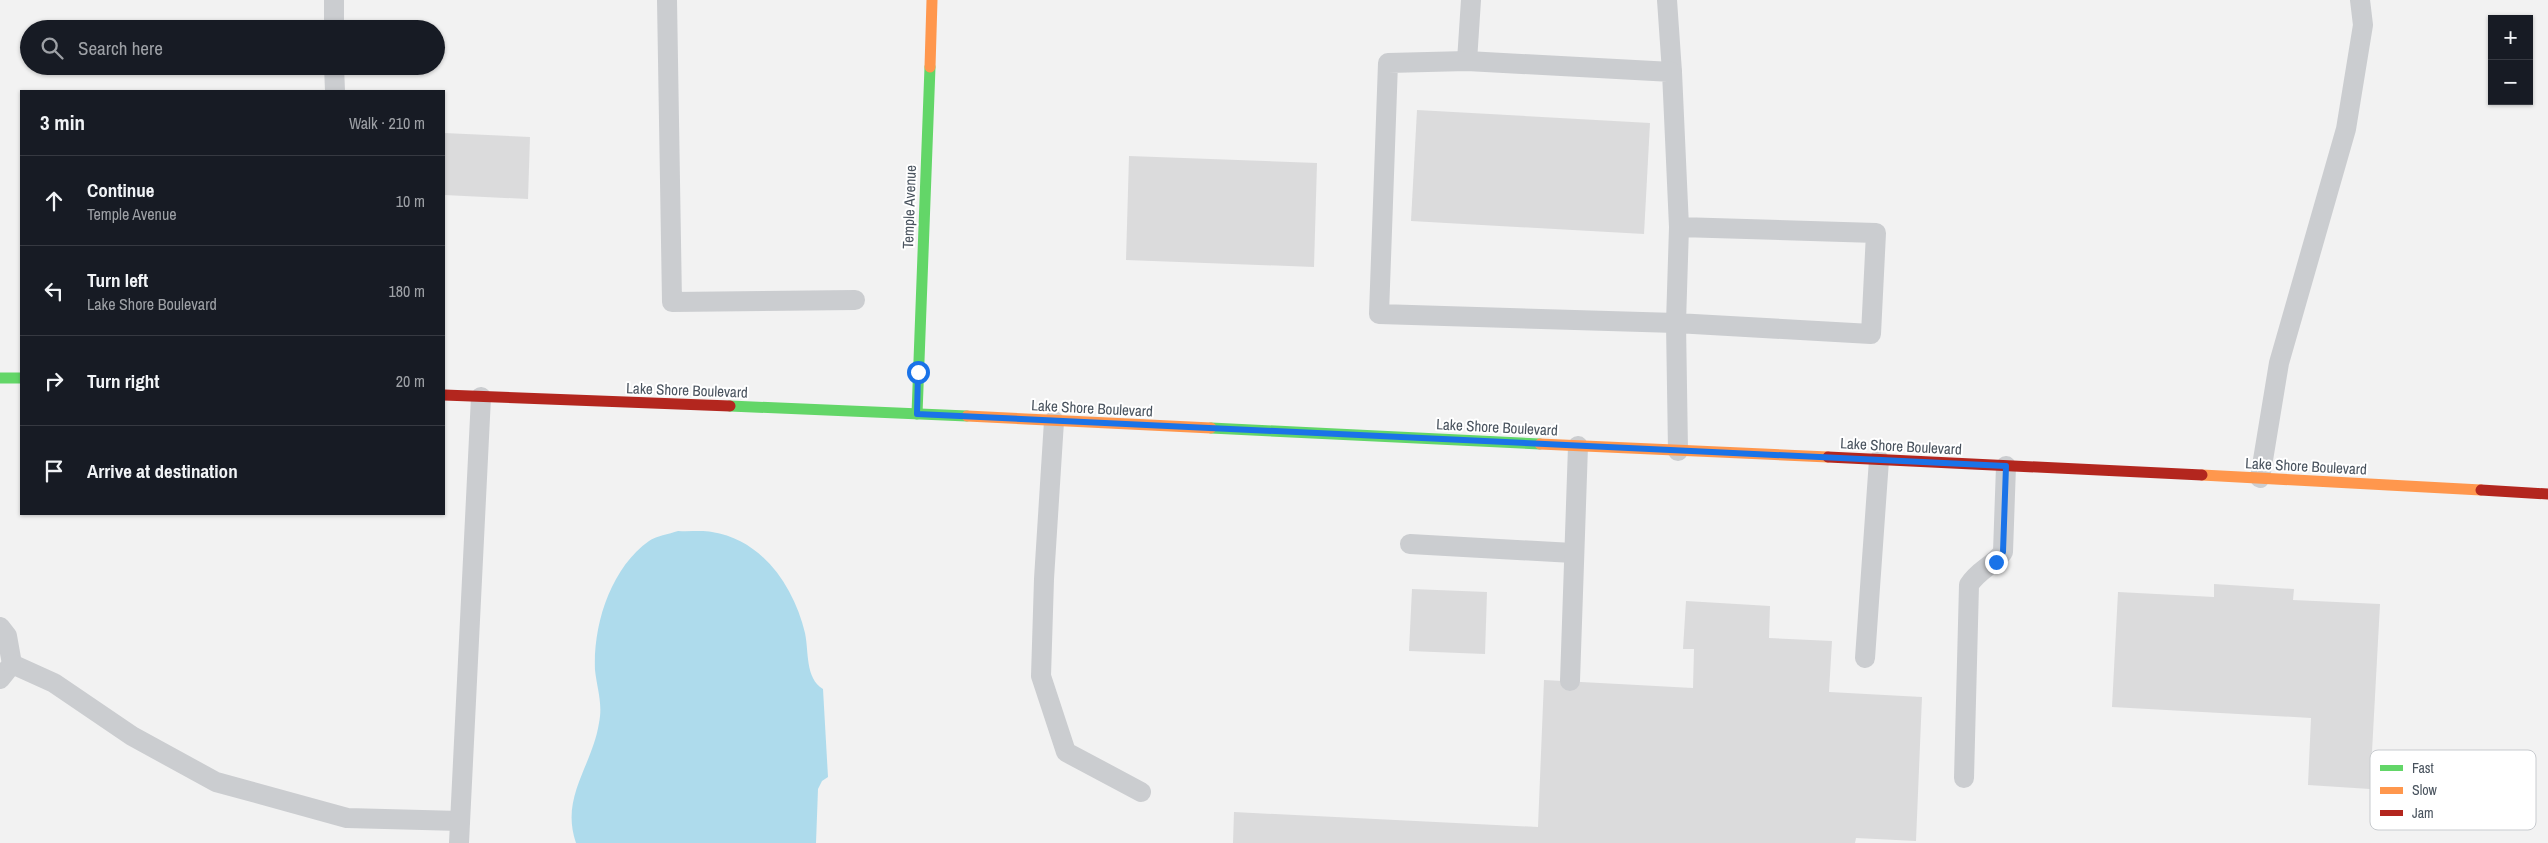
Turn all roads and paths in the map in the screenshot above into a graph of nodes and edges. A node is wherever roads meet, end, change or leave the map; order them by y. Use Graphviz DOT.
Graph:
graph roads {
  1 [pos="334,0"];
  2 [pos="667,0"];
  3 [pos="932,0"];
  4 [pos="1471,0"];
  5 [pos="1667,0"];
  6 [pos="2360,0"];
  7 [pos="334,20"];
  8 [pos="1468,61"];
  9 [pos="1672,72"];
  10 [pos="334,75"];
  11 [pos="334,90"];
  12 [pos="1679,227"];
  13 [pos="855,300"];
  14 [pos="1676,323"];
  15 [pos="0,378"];
  16 [pos="20,378"];
  17 [pos="445,395"];
  18 [pos="481,397"];
  19 [pos="917,414"];
  20 [pos="1054,421"];
  21 [pos="1578,446"];
  22 [pos="1678,451"];
  23 [pos="1879,460"];
  24 [pos="2006,466"];
  25 [pos="2260,478"];
  26 [pos="2548,494"];
  27 [pos="1410,544"];
  28 [pos="1573,553"];
  29 [pos="0,627"];
  30 [pos="1864,658"];
  31 [pos="6,672"];
  32 [pos="1570,681"];
  33 [pos="1964,778"];
  34 [pos="1141,792"];
  35 [pos="460,821"];
  36 [pos="459,843"];
  1 -- 7 [label="lane"];
  2 -- 13 [label="lane"];
  3 -- 19 [label="main road, Temple Avenue"];
  4 -- 8 [label="lane"];
  5 -- 9 [label="lane"];
  6 -- 25 [label="lane"];
  8 -- 9 [label="lane"];
  8 -- 14 [label="lane"];
  9 -- 12 [label="lane"];
  10 -- 11 [label="lane"];
  12 -- 14 [label="lane"];
  12 -- 14 [label="lane"];
  14 -- 22 [label="lane"];
  15 -- 16 [label="main road"];
  17 -- 18 [label="main road, Lake Shore Boulevard"];
  18 -- 19 [label="main road, Lake Shore Boulevard"];
  18 -- 35 [label="lane"];
  19 -- 20 [label="main road, Lake Shore Boulevard"];
  20 -- 21 [label="main road, Lake Shore Boulevard"];
  20 -- 34 [label="lane"];
  21 -- 22 [label="main road, Lake Shore Boulevard"];
  21 -- 28 [label="lane"];
  22 -- 23 [label="main road, Lake Shore Boulevard"];
  23 -- 24 [label="main road, Lake Shore Boulevard"];
  23 -- 30 [label="lane"];
  24 -- 25 [label="main road, Lake Shore Boulevard"];
  24 -- 33 [label="lane"];
  25 -- 26 [label="main road, Lake Shore Boulevard"];
  27 -- 28 [label="lane"];
  28 -- 32 [label="lane"];
  29 -- 31 [label="lane"];
  31 -- 35 [label="lane"];
  35 -- 36 [label="lane"];
}
